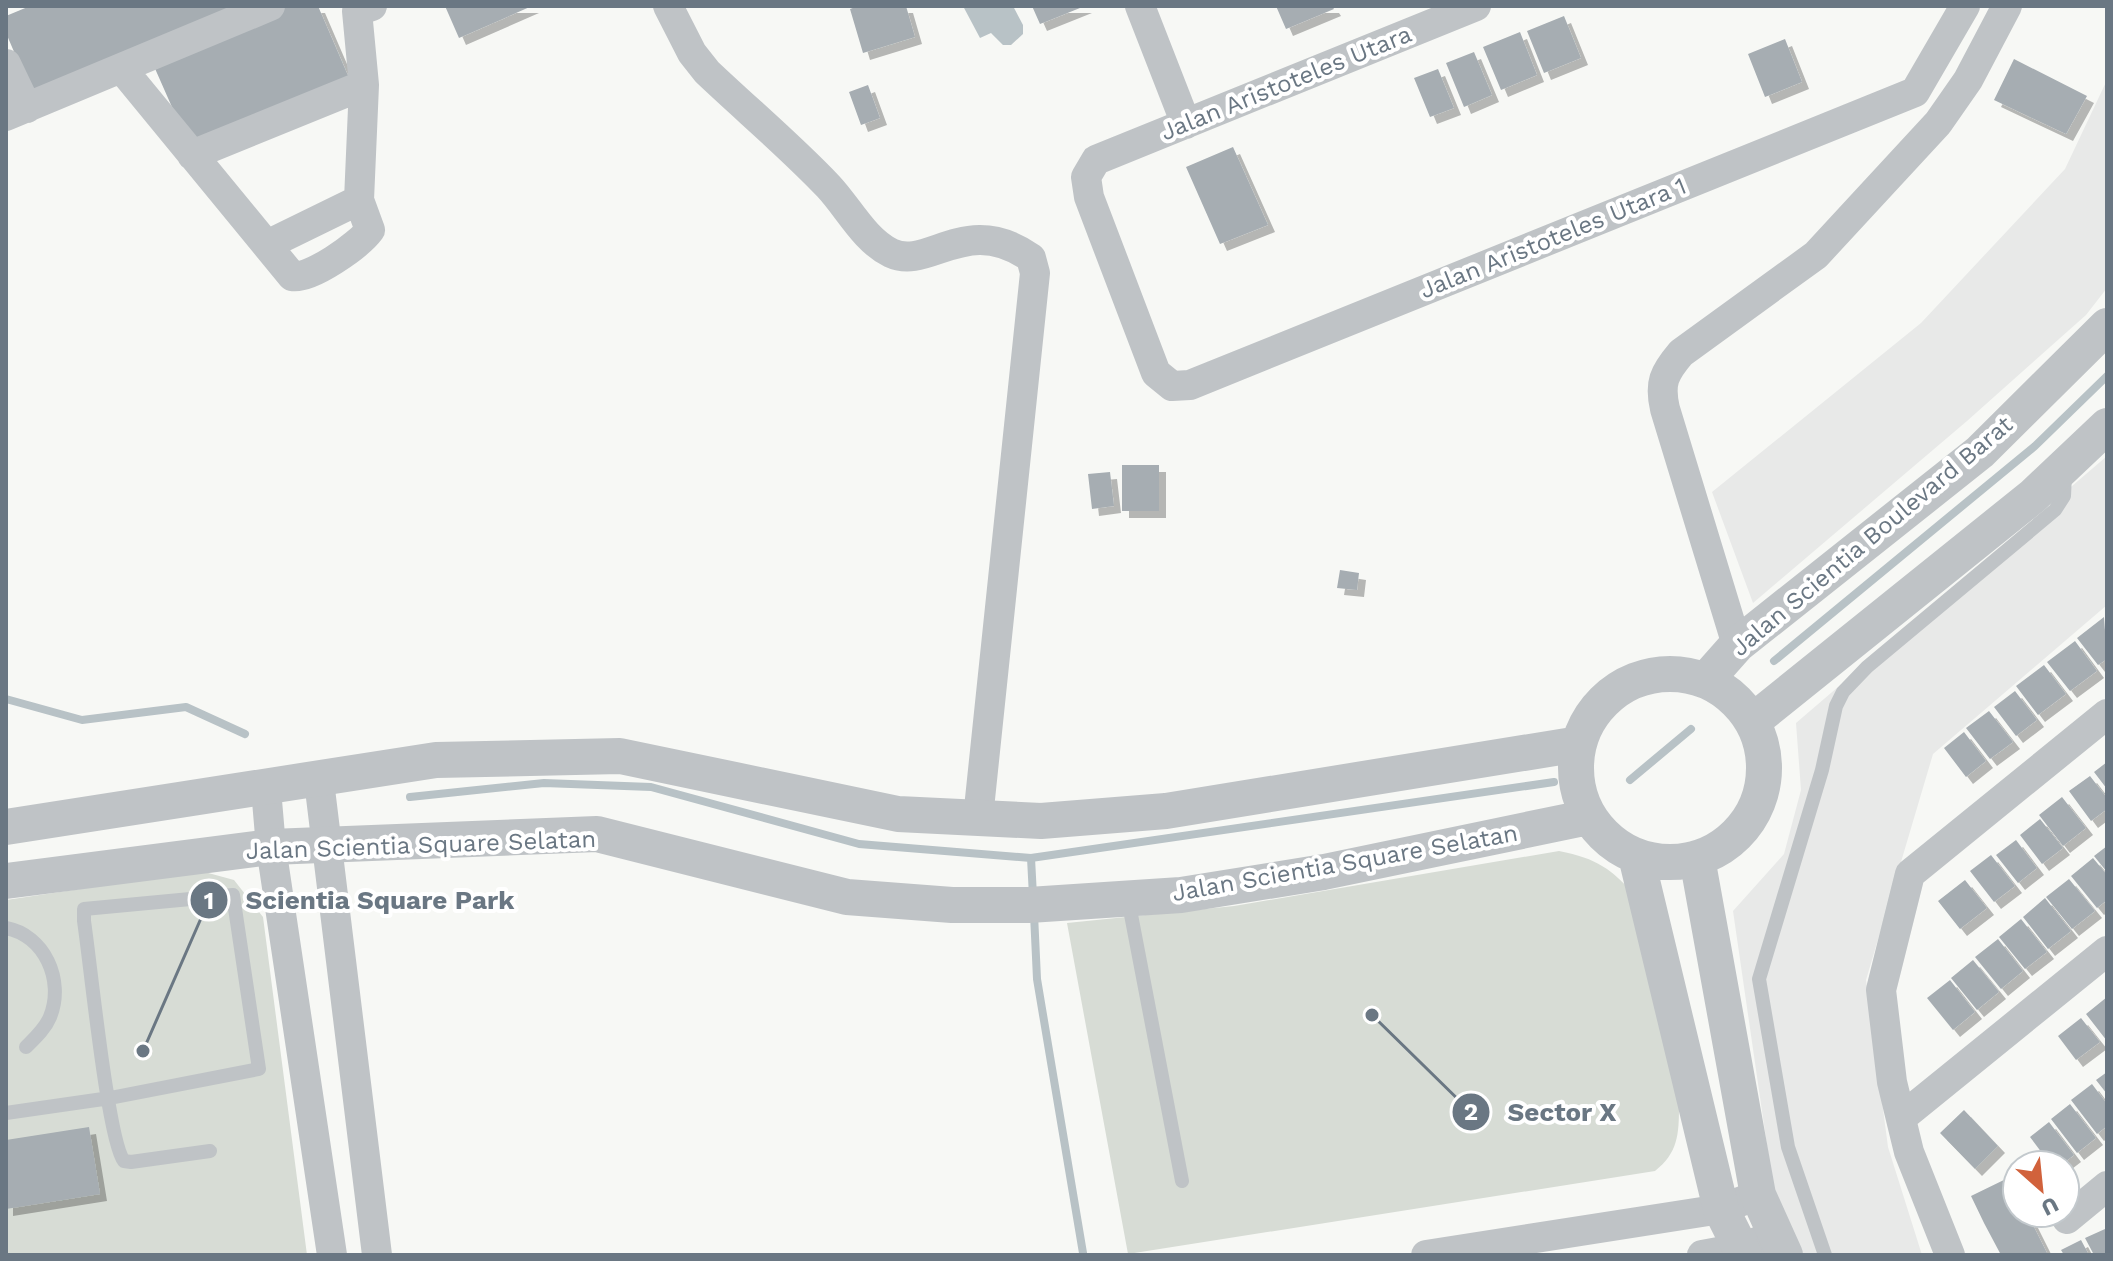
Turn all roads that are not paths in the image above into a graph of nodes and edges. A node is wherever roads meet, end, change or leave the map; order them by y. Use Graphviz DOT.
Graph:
graph roads {
  1 [pos="270,6"];
  2 [pos="668,6"];
  3 [pos="1140,6"];
  4 [pos="1476,6"];
  5 [pos="1965,6"];
  6 [pos="2007,6"];
  7 [pos="361,8"];
  8 [pos="6,64"];
  9 [pos="122,69"];
  10 [pos="364,85"];
  11 [pos="1915,92"];
  12 [pos="17,112"];
  13 [pos="1938,123"];
  14 [pos="1186,124"];
  15 [pos="192,155"];
  16 [pos="1096,160"];
  17 [pos="359,200"];
  18 [pos="269,244"];
  19 [pos="2107,326"];
  20 [pos="2107,427"];
  21 [pos="2064,466"];
  22 [pos="1737,645"];
  23 [pos="1706,680"];
  24 [pos="2107,714"];
  25 [pos="1753,721"];
  26 [pos="1579,744"];
  27 [pos="319,781"];
  28 [pos="266,789"];
  29 [pos="1589,817"];
  30 [pos="978,818"];
  31 [pos="6,827"];
  32 [pos="325,844"];
  33 [pos="271,847"];
  34 [pos="1636,856"];
  35 [pos="1697,858"];
  36 [pos="6,881"];
  37 [pos="83,890"];
  38 [pos="1128,899"];
  39 [pos="6,928"];
  40 [pos="2107,951"];
  41 [pos="26,1047"];
  42 [pos="110,1098"];
  43 [pos="6,1113"];
  44 [pos="1901,1118"];
  45 [pos="210,1151"];
  46 [pos="1182,1181"];
  47 [pos="2107,1186"];
  48 [pos="1758,1195"];
  49 [pos="2081,1207"];
  50 [pos="1721,1209"];
  51 [pos="1780,1245"];
  52 [pos="1742,1252"];
  53 [pos="332,1255"];
  54 [pos="377,1255"];
  55 [pos="1426,1255"];
  56 [pos="1702,1255"];
  57 [pos="1825,1255"];
  58 [pos="1950,1255"];
  1 -- 9 [label="street"];
  2 -- 30 [label="street"];
  3 -- 14 [label="street"];
  4 -- 14 [label="street, Jalan Aristoteles Utara"];
  5 -- 11 [label="street"];
  6 -- 13 [label="street"];
  7 -- 10 [label="street"];
  8 -- 12 [label="street"];
  9 -- 12 [label="street"];
  9 -- 15 [label="street"];
  10 -- 15 [label="street"];
  10 -- 17 [label="street"];
  11 -- 13 [label="street"];
  11 -- 16 [label="street, Jalan Aristoteles Utara 1"];
  13 -- 22 [label="street"];
  14 -- 16 [label="street, Jalan Aristoteles Utara"];
  15 -- 18 [label="street"];
  17 -- 18 [label="street"];
  17 -- 18 [label="street"];
  19 -- 22 [label="street, Jalan Scientia Boulevard Barat"];
  20 -- 21 [label="street"];
  21 -- 25 [label="street"];
  21 -- 57 [label="lane"];
  22 -- 23 [label="street, Jalan Scientia Boulevard Barat"];
  23 -- 25 [label="street"];
  23 -- 26 [label="street"];
  24 -- 44 [label="street"];
  25 -- 35 [label="street"];
  26 -- 29 [label="street"];
  26 -- 30 [label="street"];
  27 -- 28 [label="street"];
  27 -- 30 [label="street"];
  27 -- 32 [label="street"];
  28 -- 31 [label="street"];
  28 -- 33 [label="street"];
  29 -- 34 [label="street"];
  29 -- 38 [label="street, Jalan Scientia Square Selatan"];
  32 -- 33 [label="street, Jalan Scientia Square Selatan"];
  32 -- 38 [label="street, Jalan Scientia Square Selatan"];
  32 -- 54 [label="street"];
  33 -- 37 [label="street, Jalan Scientia Square Selatan"];
  33 -- 53 [label="street"];
  34 -- 35 [label="street"];
  34 -- 50 [label="street"];
  35 -- 48 [label="street"];
  36 -- 37 [label="street, Jalan Scientia Square Selatan"];
  37 -- 42 [label="lane"];
  37 -- 42 [label="lane"];
  38 -- 46 [label="lane"];
  39 -- 41 [label="lane"];
  40 -- 44 [label="street"];
  42 -- 43 [label="lane"];
  42 -- 45 [label="lane"];
  44 -- 58 [label="street"];
  47 -- 49 [label="street"];
  48 -- 50 [label="street"];
  48 -- 51 [label="street"];
  50 -- 52 [label="street"];
  50 -- 55 [label="street"];
  51 -- 52 [label="street"];
  52 -- 56 [label="street"];
}
